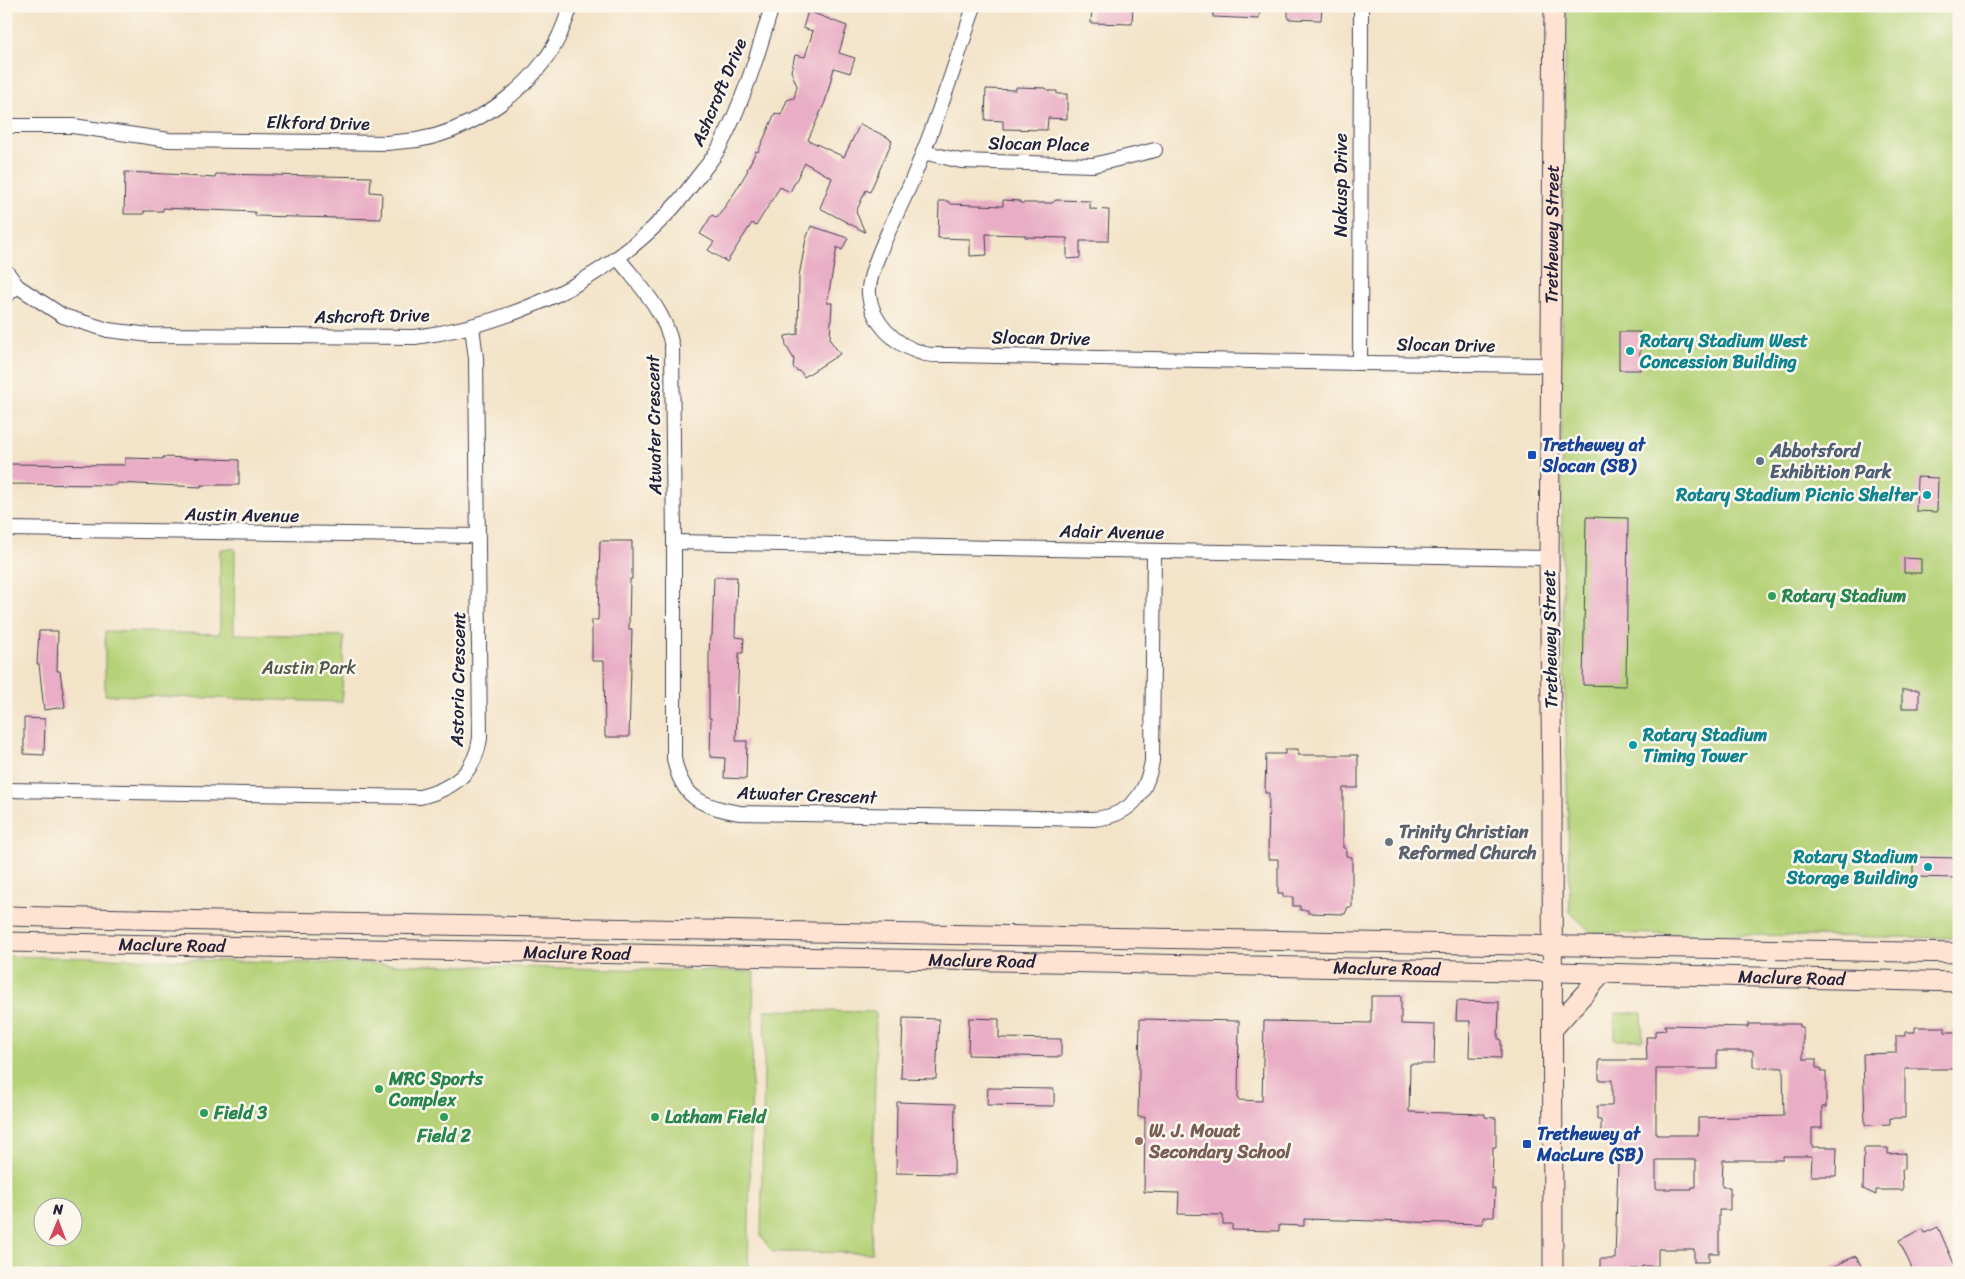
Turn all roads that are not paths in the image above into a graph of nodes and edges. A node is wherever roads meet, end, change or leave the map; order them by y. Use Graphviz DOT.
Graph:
graph roads {
  1 [pos="571,6"];
  2 [pos="772,6"];
  3 [pos="974,6"];
  4 [pos="1361,6"];
  5 [pos="1554,6"];
  6 [pos="6,126"];
  7 [pos="1155,150"];
  8 [pos="923,152"];
  9 [pos="618,258"];
  10 [pos="6,271"];
  11 [pos="17,286"];
  12 [pos="6,296"];
  13 [pos="472,327"];
  14 [pos="1360,363"];
  15 [pos="1550,365"];
  16 [pos="6,529"];
  17 [pos="477,536"];
  18 [pos="674,542"];
  19 [pos="1154,552"];
  20 [pos="1549,558"];
  21 [pos="6,790"];
  22 [pos="6,916"];
  23 [pos="6,942"];
  24 [pos="1552,946"];
  25 [pos="1959,953"];
  26 [pos="1552,972"];
  27 [pos="1602,974"];
  28 [pos="1959,982"];
  29 [pos="1553,1029"];
  30 [pos="1553,1273"];
  1 -- 6 [label="street, Elkford Drive"];
  2 -- 9 [label="street, Ashcroft Drive"];
  3 -- 8 [label="street, Slocan Drive"];
  4 -- 14 [label="street, Nakusp Drive"];
  5 -- 15 [label="main road, Trethewey Street"];
  7 -- 8 [label="street, Slocan Place"];
  8 -- 14 [label="street, Slocan Drive"];
  9 -- 13 [label="street, Ashcroft Drive"];
  9 -- 18 [label="street, Atwater Crescent"];
  10 -- 11 [label="street, Ashcroft Drive"];
  11 -- 12 [label="street"];
  11 -- 13 [label="street, Ashcroft Drive"];
  13 -- 17 [label="street, Astoria Crescent"];
  14 -- 15 [label="street, Slocan Drive"];
  15 -- 20 [label="main road, Trethewey Street"];
  16 -- 17 [label="street, Austin Avenue"];
  17 -- 21 [label="street, Astoria Crescent"];
  18 -- 19 [label="street, Adair Avenue"];
  18 -- 19 [label="street, Atwater Crescent"];
  19 -- 20 [label="street, Adair Avenue"];
  20 -- 24 [label="main road, Trethewey Street"];
  22 -- 24 [label="main road, Maclure Road"];
  23 -- 26 [label="main road, Maclure Road"];
  24 -- 25 [label="main road, Maclure Road"];
  24 -- 26 [label="main road, Trethewey Street"];
  26 -- 27 [label="main road, Maclure Road"];
  26 -- 29 [label="main road, Trethewey Street"];
  27 -- 28 [label="main road, Maclure Road"];
  27 -- 29 [label="main road"];
  29 -- 30 [label="main road, Trethewey Street"];
}
